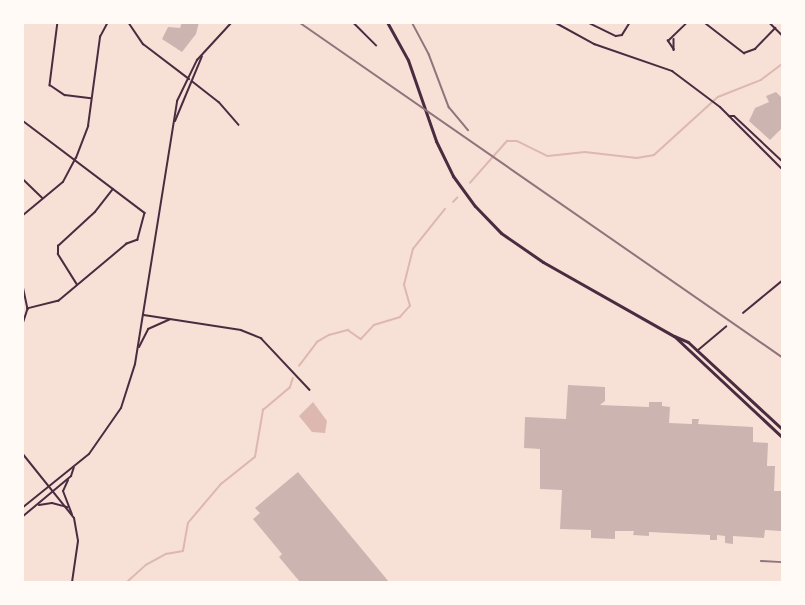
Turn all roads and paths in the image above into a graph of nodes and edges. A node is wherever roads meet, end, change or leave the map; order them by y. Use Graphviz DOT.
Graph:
graph roads {
  1 [pos="58,22"];
  2 [pos="108,22"];
  3 [pos="128,22"];
  4 [pos="232,22"];
  5 [pos="353,22"];
  6 [pos="387,22"];
  7 [pos="554,22"];
  8 [pos="587,22"];
  9 [pos="630,22"];
  10 [pos="688,22"];
  11 [pos="705,22"];
  12 [pos="769,22"];
  13 [pos="775,28"];
  14 [pos="783,35"];
  15 [pos="674,39"];
  16 [pos="376,45"];
  17 [pos="202,56"];
  18 [pos="187,77"];
  19 [pos="191,81"];
  20 [pos="92,99"];
  21 [pos="729,116"];
  22 [pos="22,120"];
  23 [pos="174,122"];
  24 [pos="239,125"];
  25 [pos="76,158"];
  26 [pos="783,161"];
  27 [pos="783,169"];
  28 [pos="22,178"];
  29 [pos="114,188"];
  30 [pos="44,199"];
  31 [pos="22,216"];
  32 [pos="22,281"];
  33 [pos="783,281"];
  34 [pos="77,286"];
  35 [pos="28,309"];
  36 [pos="743,313"];
  37 [pos="143,314"];
  38 [pos="170,319"];
  39 [pos="22,327"];
  40 [pos="726,327"];
  41 [pos="674,336"];
  42 [pos="137,349"];
  43 [pos="697,350"];
  44 [pos="692,353"];
  45 [pos="310,390"];
  46 [pos="783,429"];
  47 [pos="783,437"];
  48 [pos="22,453"];
  49 [pos="74,467"];
  50 [pos="69,477"];
  51 [pos="49,485"];
  52 [pos="53,491"];
  53 [pos="36,505"];
  54 [pos="67,507"];
  55 [pos="22,508"];
  56 [pos="72,514"];
  57 [pos="22,517"];
  58 [pos="72,582"];
  1 -- 20 [label="street"];
  2 -- 20 [label="street"];
  3 -- 18 [label="main road"];
  4 -- 17 [label="main road"];
  5 -- 16 [label="street"];
  6 -- 41 [label="main road"];
  7 -- 21 [label="main road"];
  8 -- 9 [label="street"];
  10 -- 15 [label="street"];
  11 -- 13 [label="street"];
  12 -- 13 [label="street"];
  13 -- 14 [label="street"];
  17 -- 18 [label="main road"];
  17 -- 19 [label="main road"];
  18 -- 19 [label="main road"];
  18 -- 23 [label="main road"];
  19 -- 23 [label="main road"];
  19 -- 24 [label="street"];
  20 -- 25 [label="street"];
  21 -- 26 [label="main road"];
  21 -- 27 [label="main road"];
  22 -- 25 [label="street"];
  23 -- 37 [label="main road"];
  25 -- 29 [label="street"];
  25 -- 30 [label="street"];
  28 -- 30 [label="street"];
  29 -- 34 [label="street"];
  29 -- 34 [label="street"];
  30 -- 31 [label="street"];
  32 -- 35 [label="street"];
  33 -- 36 [label="street"];
  34 -- 35 [label="street"];
  35 -- 39 [label="street"];
  37 -- 38 [label="street"];
  37 -- 42 [label="main road"];
  38 -- 42 [label="main road"];
  38 -- 45 [label="street"];
  40 -- 43 [label="street"];
  41 -- 43 [label="main road"];
  41 -- 44 [label="main road"];
  42 -- 49 [label="main road"];
  43 -- 44 [label="street"];
  43 -- 46 [label="main road"];
  44 -- 47 [label="main road"];
  48 -- 51 [label="main road"];
  49 -- 50 [label="main road"];
  49 -- 51 [label="main road"];
  50 -- 52 [label="main road"];
  50 -- 56 [label="main road"];
  51 -- 52 [label="main road"];
  51 -- 55 [label="main road"];
  52 -- 53 [label="main road"];
  52 -- 54 [label="main road"];
  53 -- 54 [label="main road"];
  53 -- 57 [label="main road"];
  54 -- 56 [label="main road"];
  56 -- 58 [label="main road"];
}
